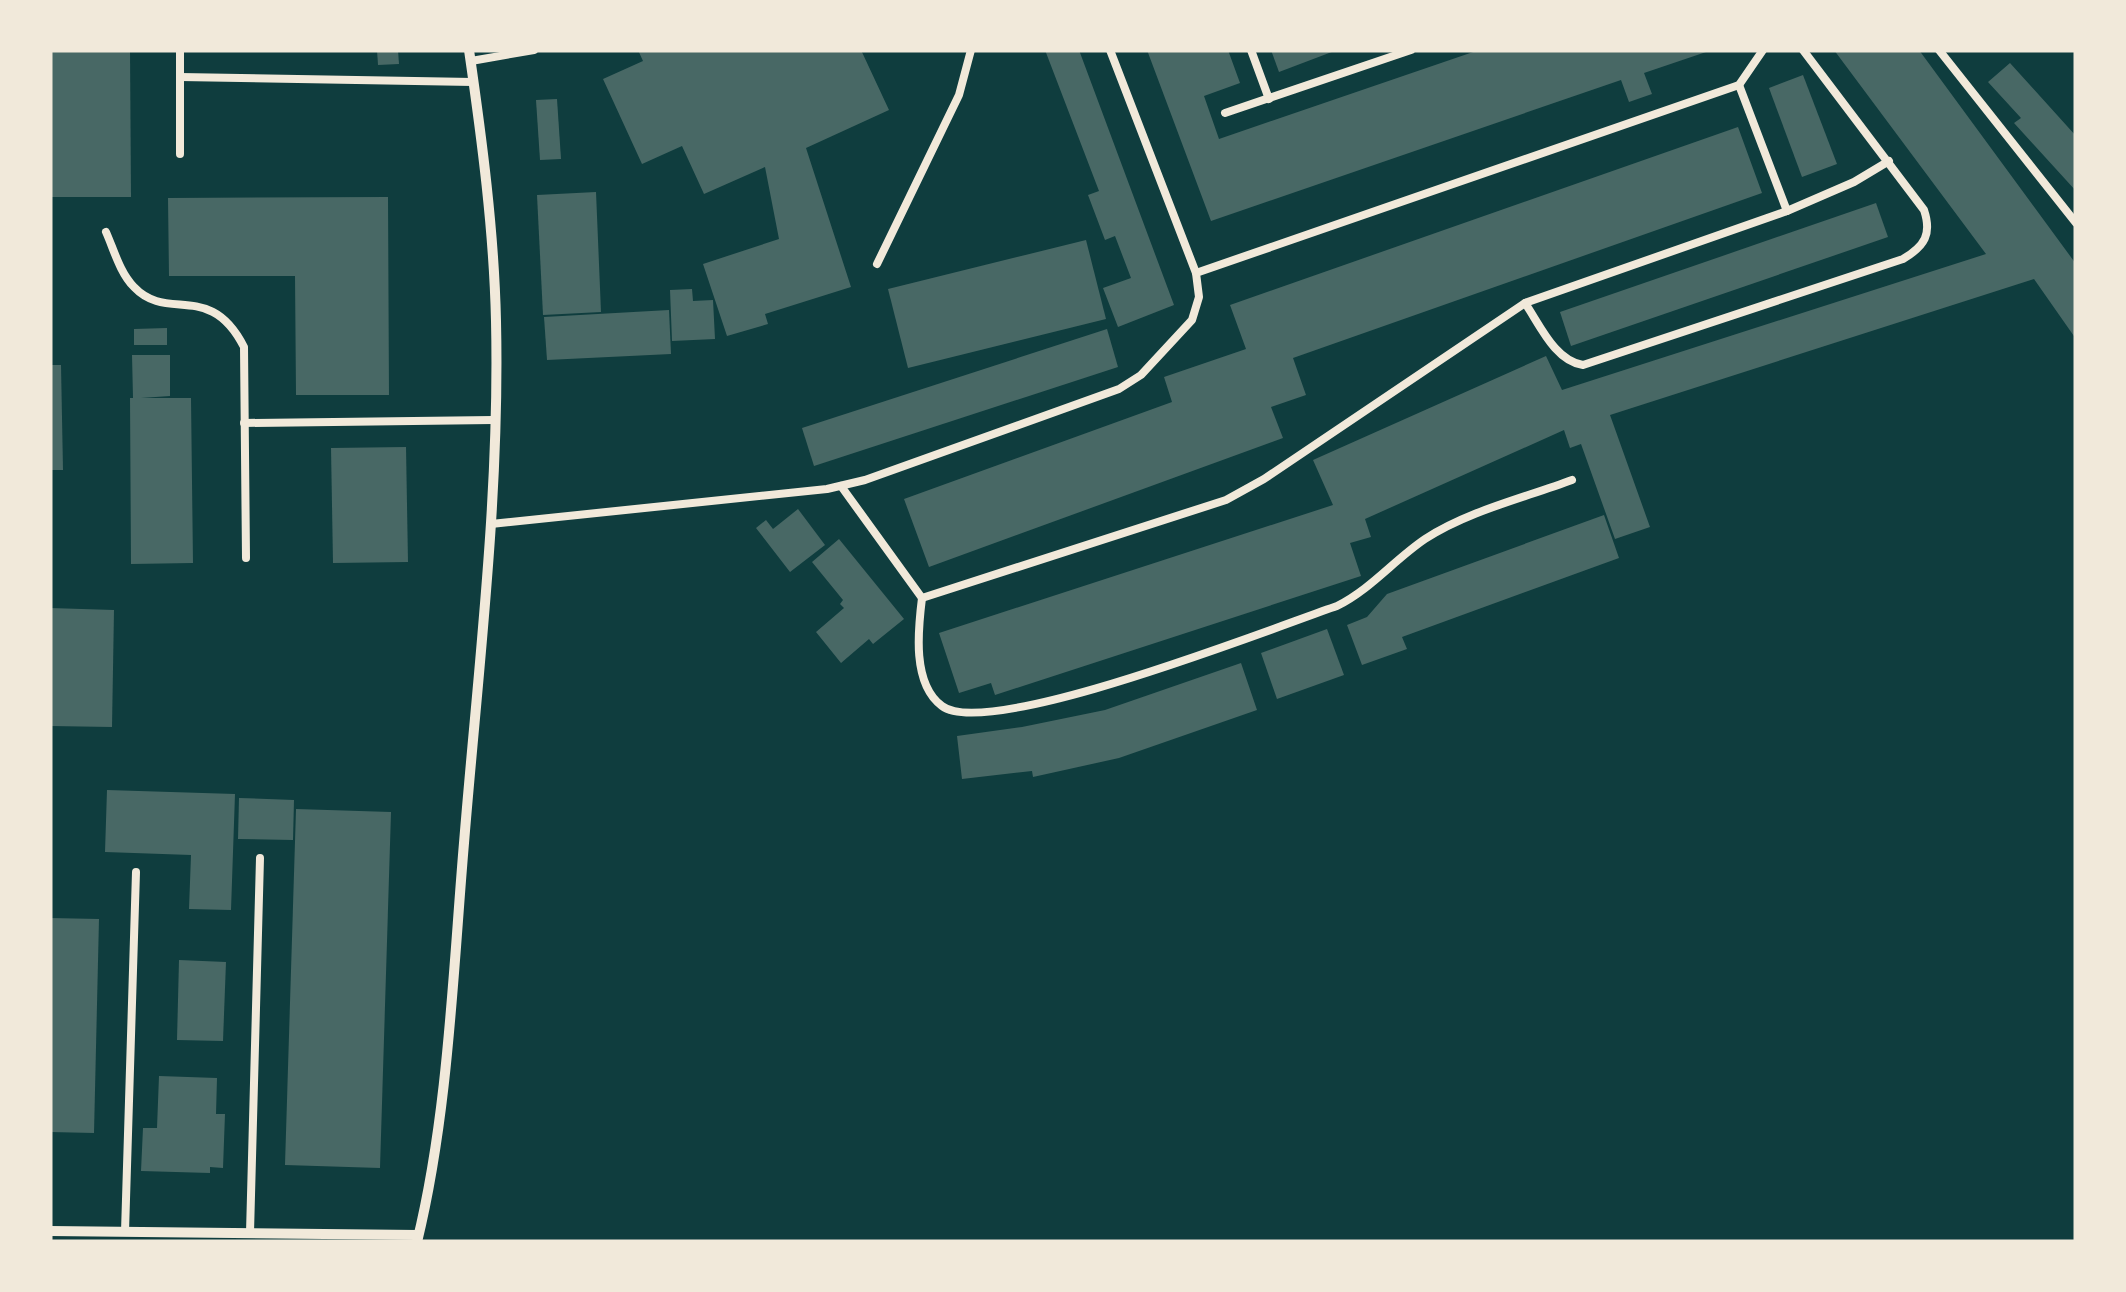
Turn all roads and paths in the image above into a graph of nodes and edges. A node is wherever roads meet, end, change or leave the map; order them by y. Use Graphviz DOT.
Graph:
graph roads {
  1 [pos="180,50"];
  2 [pos="534,50"];
  3 [pos="971,50"];
  4 [pos="1110,50"];
  5 [pos="1251,50"];
  6 [pos="1763,50"];
  7 [pos="1803,50"];
  8 [pos="1939,50"];
  9 [pos="1408,51"];
  10 [pos="470,55"];
  11 [pos="180,77"];
  12 [pos="474,82"];
  13 [pos="1739,85"];
  14 [pos="1269,98"];
  15 [pos="1226,114"];
  16 [pos="180,154"];
  17 [pos="1890,162"];
  18 [pos="1787,211"];
  19 [pos="2076,223"];
  20 [pos="106,232"];
  21 [pos="877,264"];
  22 [pos="1196,273"];
  23 [pos="1525,303"];
  24 [pos="494,420"];
  25 [pos="244,423"];
  26 [pos="1572,480"];
  27 [pos="842,486"];
  28 [pos="491,524"];
  29 [pos="246,558"];
  30 [pos="922,598"];
  31 [pos="260,858"];
  32 [pos="136,872"];
  33 [pos="50,1231"];
  34 [pos="124,1232"];
  35 [pos="250,1234"];
  36 [pos="418,1238"];
  1 -- 11 [label="lane"];
  2 -- 10 [label="lane"];
  3 -- 21 [label="lane"];
  4 -- 22 [label="lane"];
  5 -- 14 [label="lane"];
  6 -- 13 [label="lane"];
  7 -- 17 [label="lane"];
  8 -- 19 [label="lane"];
  9 -- 14 [label="lane"];
  10 -- 12 [label="street"];
  11 -- 12 [label="lane"];
  11 -- 16 [label="lane"];
  12 -- 24 [label="street"];
  13 -- 18 [label="lane"];
  13 -- 22 [label="lane"];
  14 -- 15 [label="lane"];
  17 -- 18 [label="lane"];
  17 -- 23 [label="lane"];
  18 -- 23 [label="lane"];
  20 -- 25 [label="lane"];
  22 -- 27 [label="lane"];
  23 -- 30 [label="lane"];
  24 -- 25 [label="lane"];
  24 -- 28 [label="street"];
  25 -- 29 [label="lane"];
  26 -- 30 [label="lane"];
  27 -- 28 [label="lane"];
  27 -- 30 [label="lane"];
  28 -- 36 [label="street"];
  31 -- 35 [label="lane"];
  32 -- 34 [label="lane"];
  33 -- 34 [label="street"];
  34 -- 35 [label="street"];
  35 -- 36 [label="street"];
}
